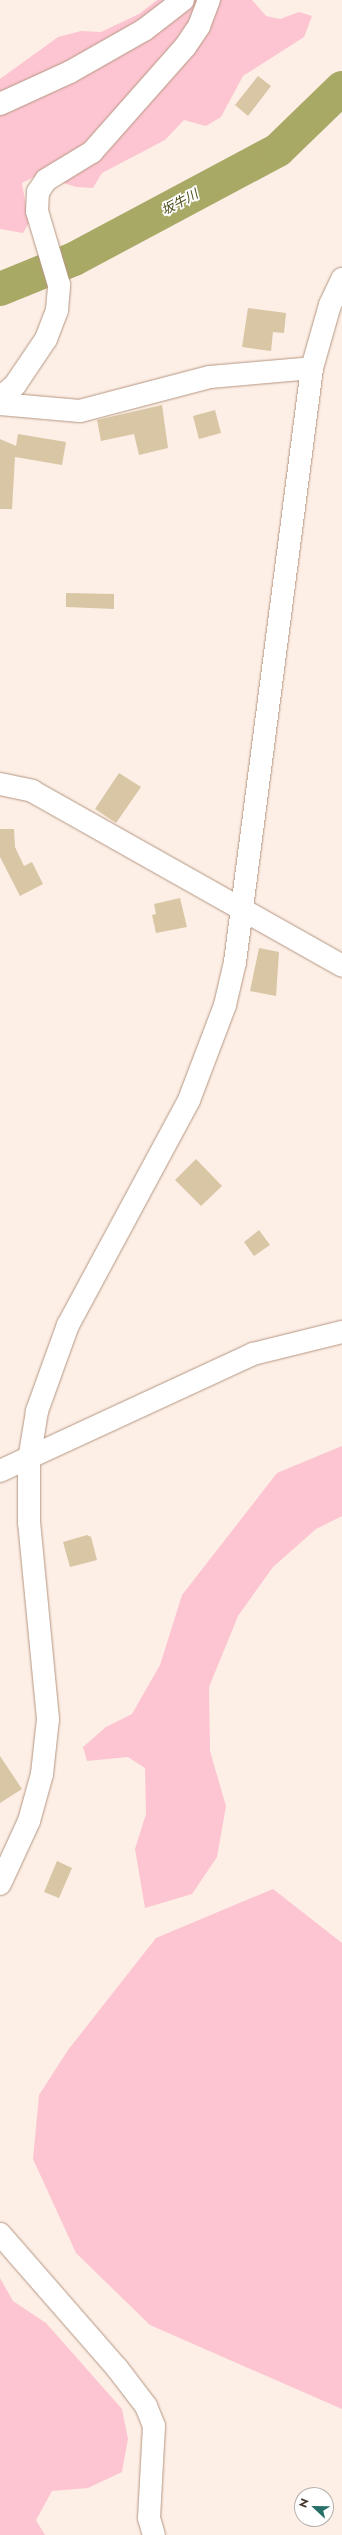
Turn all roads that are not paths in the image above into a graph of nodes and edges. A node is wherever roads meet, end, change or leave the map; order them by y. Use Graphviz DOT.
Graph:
graph roads {
  1 [pos="183,0"];
  2 [pos="209,0"];
  3 [pos="0,104"];
  4 [pos="342,279"];
  5 [pos="312,368"];
  6 [pos="0,398"];
  7 [pos="0,404"];
  8 [pos="0,784"];
  9 [pos="241,911"];
  10 [pos="342,966"];
  11 [pos="342,1332"];
  12 [pos="29,1460"];
  13 [pos="0,1471"];
  14 [pos="0,1884"];
  15 [pos="0,2234"];
  16 [pos="154,2535"];
  1 -- 3 [label="street"];
  2 -- 6 [label="street"];
  4 -- 5 [label="street"];
  5 -- 7 [label="street"];
  5 -- 9 [label="street"];
  8 -- 9 [label="street"];
  9 -- 10 [label="street"];
  9 -- 12 [label="street"];
  11 -- 12 [label="street"];
  12 -- 13 [label="street"];
  12 -- 14 [label="street"];
  15 -- 16 [label="street"];
}
